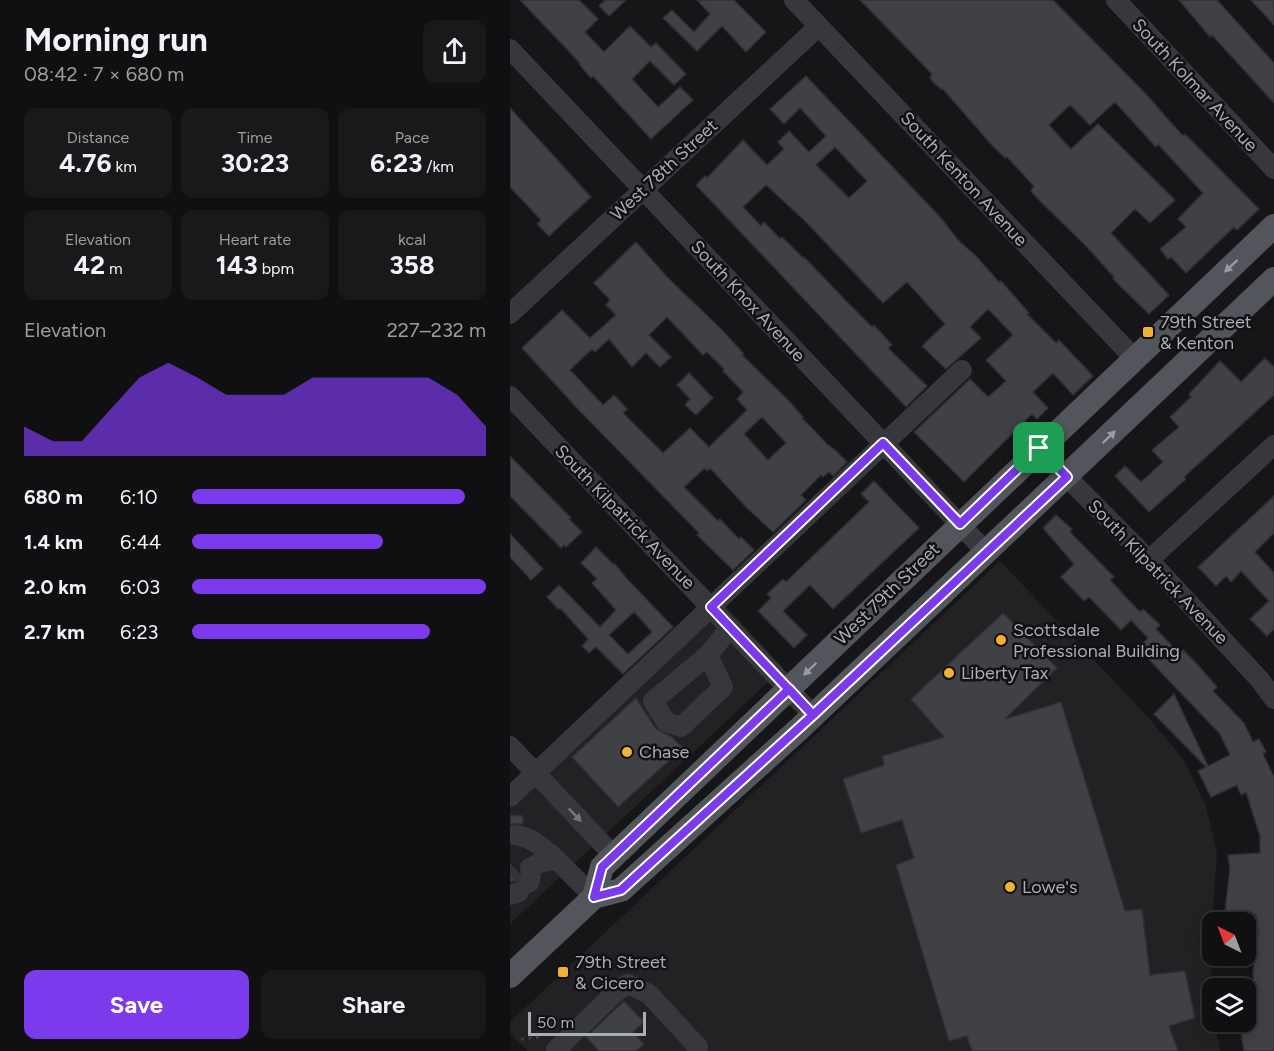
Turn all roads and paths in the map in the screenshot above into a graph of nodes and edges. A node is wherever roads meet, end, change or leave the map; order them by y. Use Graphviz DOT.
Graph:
graph roads {
  1 [pos="794,0"];
  2 [pos="1116,0"];
  3 [pos="819,26"];
  4 [pos="510,48"];
  5 [pos="1274,169"];
  6 [pos="643,190"];
  7 [pos="1274,226"];
  8 [pos="1274,279"];
  9 [pos="510,314"];
  10 [pos="1134,358"];
  11 [pos="962,370"];
  12 [pos="510,396"];
  13 [pos="883,443"];
  14 [pos="1274,445"];
  15 [pos="1039,448"];
  16 [pos="1067,477"];
  17 [pos="960,524"];
  18 [pos="987,553"];
  19 [pos="1149,560"];
  20 [pos="711,607"];
  21 [pos="730,628"];
  22 [pos="708,655"];
  23 [pos="789,689"];
  24 [pos="1274,699"];
  25 [pos="813,715"];
  26 [pos="510,746"];
  27 [pos="536,774"];
  28 [pos="510,798"];
  29 [pos="515,835"];
  30 [pos="614,856"];
  31 [pos="557,860"];
  32 [pos="521,882"];
  33 [pos="594,897"];
  34 [pos="510,976"];
  35 [pos="539,1037"];
  36 [pos="521,1039"];
  37 [pos="698,1047"];
  38 [pos="556,1050"];
  1 -- 3 [label="street, South Kenton Avenue"];
  2 -- 5 [label="street, South Kolmar Avenue"];
  3 -- 6 [label="street, West 78th Street"];
  3 -- 10 [label="street, South Kenton Avenue"];
  4 -- 6 [label="street, South Knox Avenue"];
  6 -- 9 [label="street, West 78th Street"];
  6 -- 13 [label="street, South Knox Avenue"];
  7 -- 10 [label="main road, West 79th Street, one-way"];
  16 -- 8 [label="main road, West 79th Street, one-way"];
  10 -- 15 [label="main road, West 79th Street"];
  11 -- 13 [label="street"];
  12 -- 20 [label="street, South Kilpatrick Avenue"];
  13 -- 17 [label="street, South Knox Avenue"];
  13 -- 20 [label="street"];
  14 -- 19 [label="street"];
  15 -- 16 [label="street, South Kilpatrick Avenue"];
  15 -- 17 [label="main road, West 79th Street"];
  16 -- 18 [label="main road, West 79th Street"];
  16 -- 19 [label="street, South Kilpatrick Avenue"];
  17 -- 18 [label="street, South Knox Avenue"];
  17 -- 23 [label="main road, West 79th Street, one-way"];
  18 -- 25 [label="main road, West 79th Street"];
  19 -- 24 [label="street, South Kilpatrick Avenue"];
  20 -- 21 [label="street, South Kilpatrick Avenue"];
  20 -- 27 [label="street"];
  21 -- 22 [label="street"];
  21 -- 23 [label="street, South Kilpatrick Avenue"];
  23 -- 25 [label="street, South Kilpatrick Avenue"];
  23 -- 30 [label="main road, West 79th Street"];
  25 -- 33 [label="main road, West 79th Street"];
  26 -- 27 [label="street"];
  27 -- 28 [label="street"];
  27 -- 30 [label="street, one-way"];
  29 -- 31 [label="street"];
  30 -- 33 [label="main road, West 79th Street"];
  31 -- 32 [label="street"];
  31 -- 33 [label="street"];
  33 -- 34 [label="main road, West 79th Street"];
  35 -- 36 [label="path"];
  37 -- 38 [label="street"];
}
